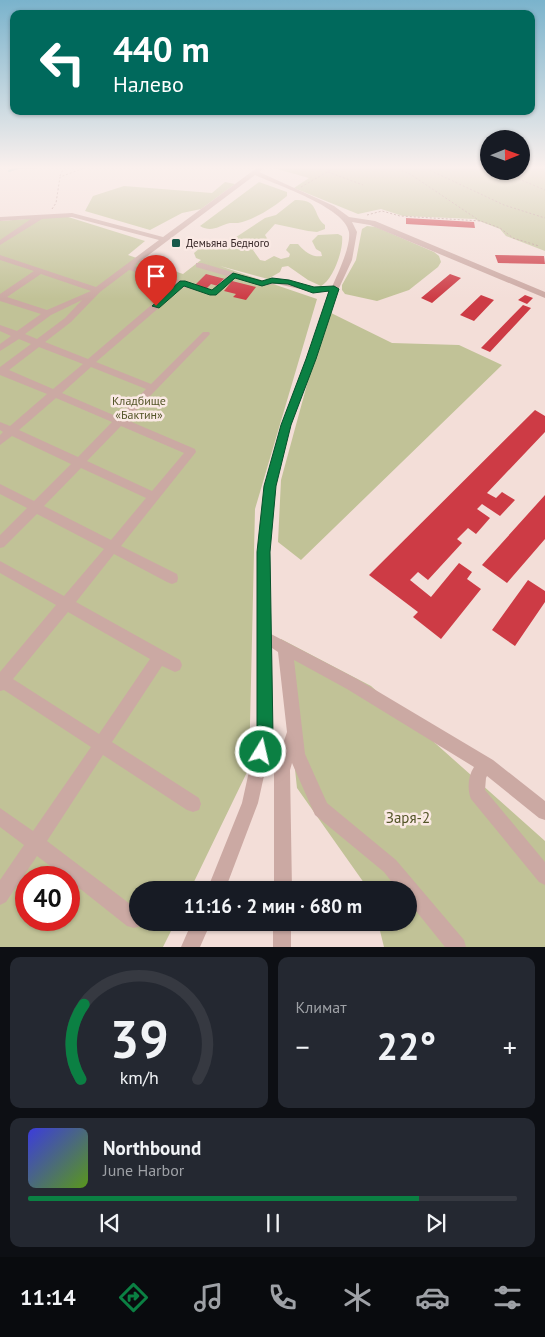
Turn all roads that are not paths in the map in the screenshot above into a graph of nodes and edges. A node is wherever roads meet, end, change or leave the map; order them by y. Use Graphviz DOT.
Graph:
graph roads {
  1 [pos="204,211"];
  2 [pos="337,211"];
  3 [pos="46,215"];
  4 [pos="0,219"];
  5 [pos="347,219"];
  6 [pos="166,240"];
  7 [pos="0,243"];
  8 [pos="0,257"];
  9 [pos="199,265"];
  10 [pos="128,267"];
  11 [pos="42,270"];
  12 [pos="233,275"];
  13 [pos="182,283"];
  14 [pos="334,289"];
  15 [pos="97,290"];
  16 [pos="545,295"];
  17 [pos="0,298"];
  18 [pos="48,313"];
  19 [pos="0,328"];
  20 [pos="206,334"];
  21 [pos="18,335"];
  22 [pos="38,343"];
  23 [pos="0,348"];
  24 [pos="90,363"];
  25 [pos="1,372"];
  26 [pos="153,388"];
  27 [pos="55,394"];
  28 [pos="120,421"];
  29 [pos="0,426"];
  30 [pos="12,431"];
  31 [pos="0,442"];
  32 [pos="79,462"];
  33 [pos="0,489"];
  34 [pos="154,497"];
  35 [pos="36,507"];
  36 [pos="0,543"];
  37 [pos="113,547"];
  38 [pos="0,567"];
  39 [pos="172,578"];
  40 [pos="65,605"];
  41 [pos="264,637"];
  42 [pos="285,648"];
  43 [pos="160,657"];
  44 [pos="175,666"];
  45 [pos="1,681"];
  46 [pos="294,733"];
  47 [pos="101,745"];
  48 [pos="487,766"];
  49 [pos="193,804"];
  50 [pos="545,812"];
  51 [pos="0,816"];
  52 [pos="35,844"];
  53 [pos="545,876"];
  54 [pos="219,881"];
  55 [pos="284,881"];
  56 [pos="0,896"];
  57 [pos="129,915"];
  58 [pos="198,931"];
  59 [pos="282,931"];
  60 [pos="190,947"];
  61 [pos="282,947"];
  62 [pos="457,947"];
  1 -- 6 [label="street"];
  2 -- 5 [label="street"];
  3 -- 4 [label="street"];
  3 -- 6 [label="street"];
  3 -- 7 [label="street"];
  5 -- 14 [label="street"];
  5 -- 16 [label="street"];
  6 -- 10 [label="street"];
  8 -- 11 [label="street"];
  9 -- 12 [label="street"];
  10 -- 13 [label="street"];
  10 -- 15 [label="street"];
  11 -- 15 [label="street"];
  11 -- 17 [label="street"];
  12 -- 13 [label="street"];
  12 -- 14 [label="street"];
  13 -- 24 [label="street"];
  14 -- 41 [label="street"];
  15 -- 18 [label="street"];
  15 -- 22 [label="street"];
  17 -- 18 [label="street"];
  18 -- 21 [label="street"];
  19 -- 21 [label="street"];
  20 -- 26 [label="street"];
  21 -- 22 [label="street"];
  21 -- 23 [label="street"];
  22 -- 24 [label="street"];
  22 -- 25 [label="street"];
  24 -- 26 [label="street"];
  24 -- 27 [label="street"];
  25 -- 27 [label="street"];
  26 -- 28 [label="street"];
  27 -- 28 [label="street"];
  27 -- 30 [label="street"];
  28 -- 32 [label="street"];
  28 -- 34 [label="street"];
  29 -- 30 [label="street"];
  30 -- 31 [label="street"];
  30 -- 32 [label="street"];
  32 -- 34 [label="street"];
  32 -- 35 [label="street"];
  33 -- 35 [label="street"];
  34 -- 37 [label="street"];
  35 -- 36 [label="street"];
  35 -- 37 [label="street"];
  37 -- 39 [label="street"];
  37 -- 40 [label="street"];
  38 -- 40 [label="street"];
  40 -- 43 [label="street"];
  40 -- 45 [label="street"];
  41 -- 42 [label="street"];
  41 -- 54 [label="street"];
  42 -- 46 [label="street"];
  42 -- 48 [label="street"];
  43 -- 44 [label="street"];
  43 -- 47 [label="street"];
  45 -- 47 [label="street"];
  46 -- 55 [label="street"];
  46 -- 62 [label="street"];
  47 -- 49 [label="street"];
  47 -- 52 [label="street"];
  48 -- 50 [label="street"];
  48 -- 53 [label="street"];
  51 -- 52 [label="street"];
  52 -- 56 [label="street"];
  52 -- 57 [label="street"];
  58 -- 60 [label="street"];
  59 -- 61 [label="street"];
}
